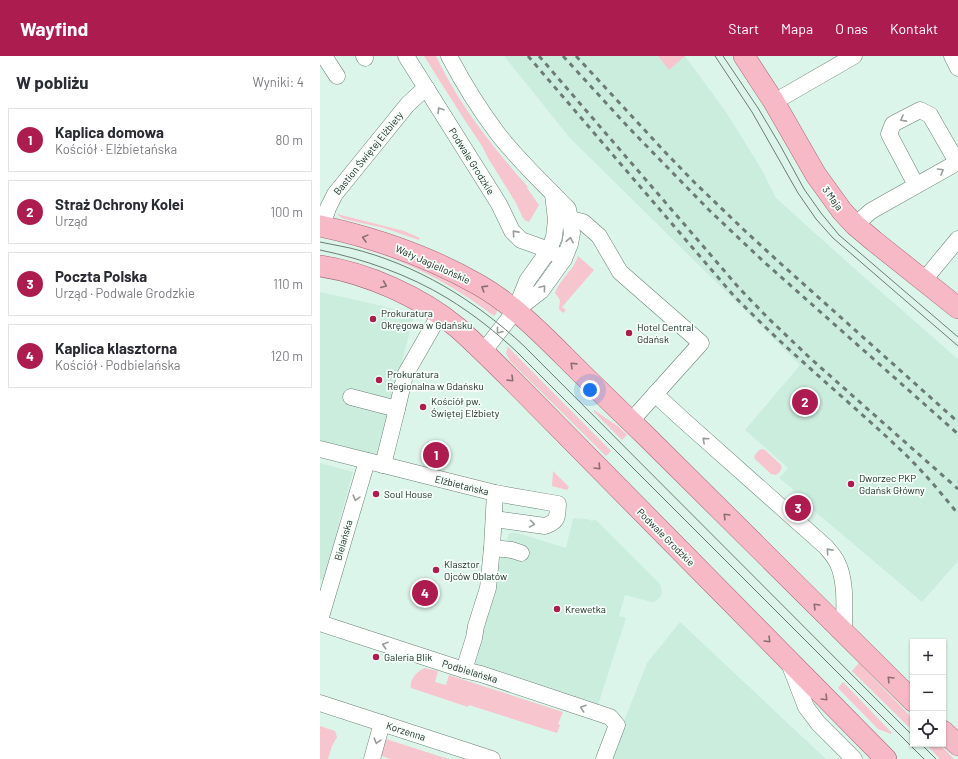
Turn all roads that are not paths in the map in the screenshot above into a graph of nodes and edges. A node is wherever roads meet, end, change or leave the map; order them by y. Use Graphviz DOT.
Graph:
graph roads {
  1 [pos="324,56"];
  2 [pos="406,56"];
  3 [pos="449,56"];
  4 [pos="744,56"];
  5 [pos="854,56"];
  6 [pos="952,56"];
  7 [pos="958,68"];
  8 [pos="337,76"];
  9 [pos="427,89"];
  10 [pos="774,102"];
  11 [pos="958,162"];
  12 [pos="916,185"];
  13 [pos="553,194"];
  14 [pos="570,219"];
  15 [pos="323,220"];
  16 [pos="855,225"];
  17 [pos="958,239"];
  18 [pos="549,250"];
  19 [pos="564,259"];
  20 [pos="320,266"];
  21 [pos="924,280"];
  22 [pos="958,308"];
  23 [pos="516,311"];
  24 [pos="440,314"];
  25 [pos="483,352"];
  26 [pos="655,394"];
  27 [pos="351,397"];
  28 [pos="397,408"];
  29 [pos="631,421"];
  30 [pos="320,449"];
  31 [pos="367,460"];
  32 [pos="384,465"];
  33 [pos="495,493"];
  34 [pos="494,519"];
  35 [pos="492,548"];
  36 [pos="521,553"];
  37 [pos="320,620"];
  38 [pos="320,623"];
  39 [pos="844,633"];
  40 [pos="788,660"];
  41 [pos="464,670"];
  42 [pos="910,698"];
  43 [pos="320,703"];
  44 [pos="382,723"];
  45 [pos="946,734"];
  46 [pos="958,745"];
  47 [pos="372,759"];
  48 [pos="492,759"];
  49 [pos="604,759"];
  50 [pos="854,759"];
  51 [pos="886,759"];
  1 -- 8 [label="street"];
  2 -- 9 [label="street, Podwale Grodzkie"];
  3 -- 13 [label="street"];
  4 -- 10 [label="main road, 3 Maja"];
  5 -- 10 [label="street"];
  6 -- 7 [label="street"];
  9 -- 15 [label="street, Bastion Świętej Elżbiety"];
  18 -- 9 [label="street, Podwale Grodzkie, one-way"];
  10 -- 16 [label="main road, 3 Maja"];
  12 -- 11 [label="street, one-way"];
  11 -- 12 [label="street, one-way"];
  12 -- 16 [label="street"];
  13 -- 14 [label="street"];
  13 -- 18 [label="street"];
  19 -- 14 [label="street, one-way"];
  14 -- 26 [label="street"];
  23 -- 15 [label="main road, Wały Jagiellońskie, one-way"];
  16 -- 21 [label="main road, 3 Maja"];
  17 -- 21 [label="street"];
  18 -- 19 [label="street, Podwale Grodzkie"];
  18 -- 23 [label="street"];
  23 -- 19 [label="street, one-way"];
  20 -- 24 [label="main road, one-way"];
  21 -- 22 [label="main road, 3 Maja"];
  23 -- 25 [label="street, one-way"];
  29 -- 23 [label="main road, one-way"];
  24 -- 25 [label="main road"];
  24 -- 28 [label="street"];
  25 -- 40 [label="main road, Podwale Grodzkie, one-way"];
  26 -- 29 [label="street"];
  39 -- 26 [label="street, one-way"];
  27 -- 28 [label="street"];
  28 -- 32 [label="street"];
  39 -- 29 [label="main road, one-way"];
  30 -- 31 [label="street, Elżbietańska"];
  31 -- 32 [label="street, Elżbietańska"];
  31 -- 37 [label="street, Bielańska, one-way"];
  32 -- 33 [label="street, Elżbietańska"];
  33 -- 34 [label="street"];
  34 -- 33 [label="street, Elżbietańska, one-way"];
  34 -- 35 [label="street"];
  35 -- 36 [label="street"];
  35 -- 41 [label="street"];
  41 -- 38 [label="street, Podbielańska, one-way"];
  42 -- 39 [label="main road, one-way"];
  40 -- 50 [label="street"];
  40 -- 51 [label="main road, Podwale Grodzkie, one-way"];
  49 -- 41 [label="street, Podbielańska, one-way"];
  43 -- 44 [label="street, Korzenna"];
  44 -- 47 [label="street, one-way"];
  44 -- 48 [label="street, Korzenna"];
  45 -- 46 [label="main road"];
}
